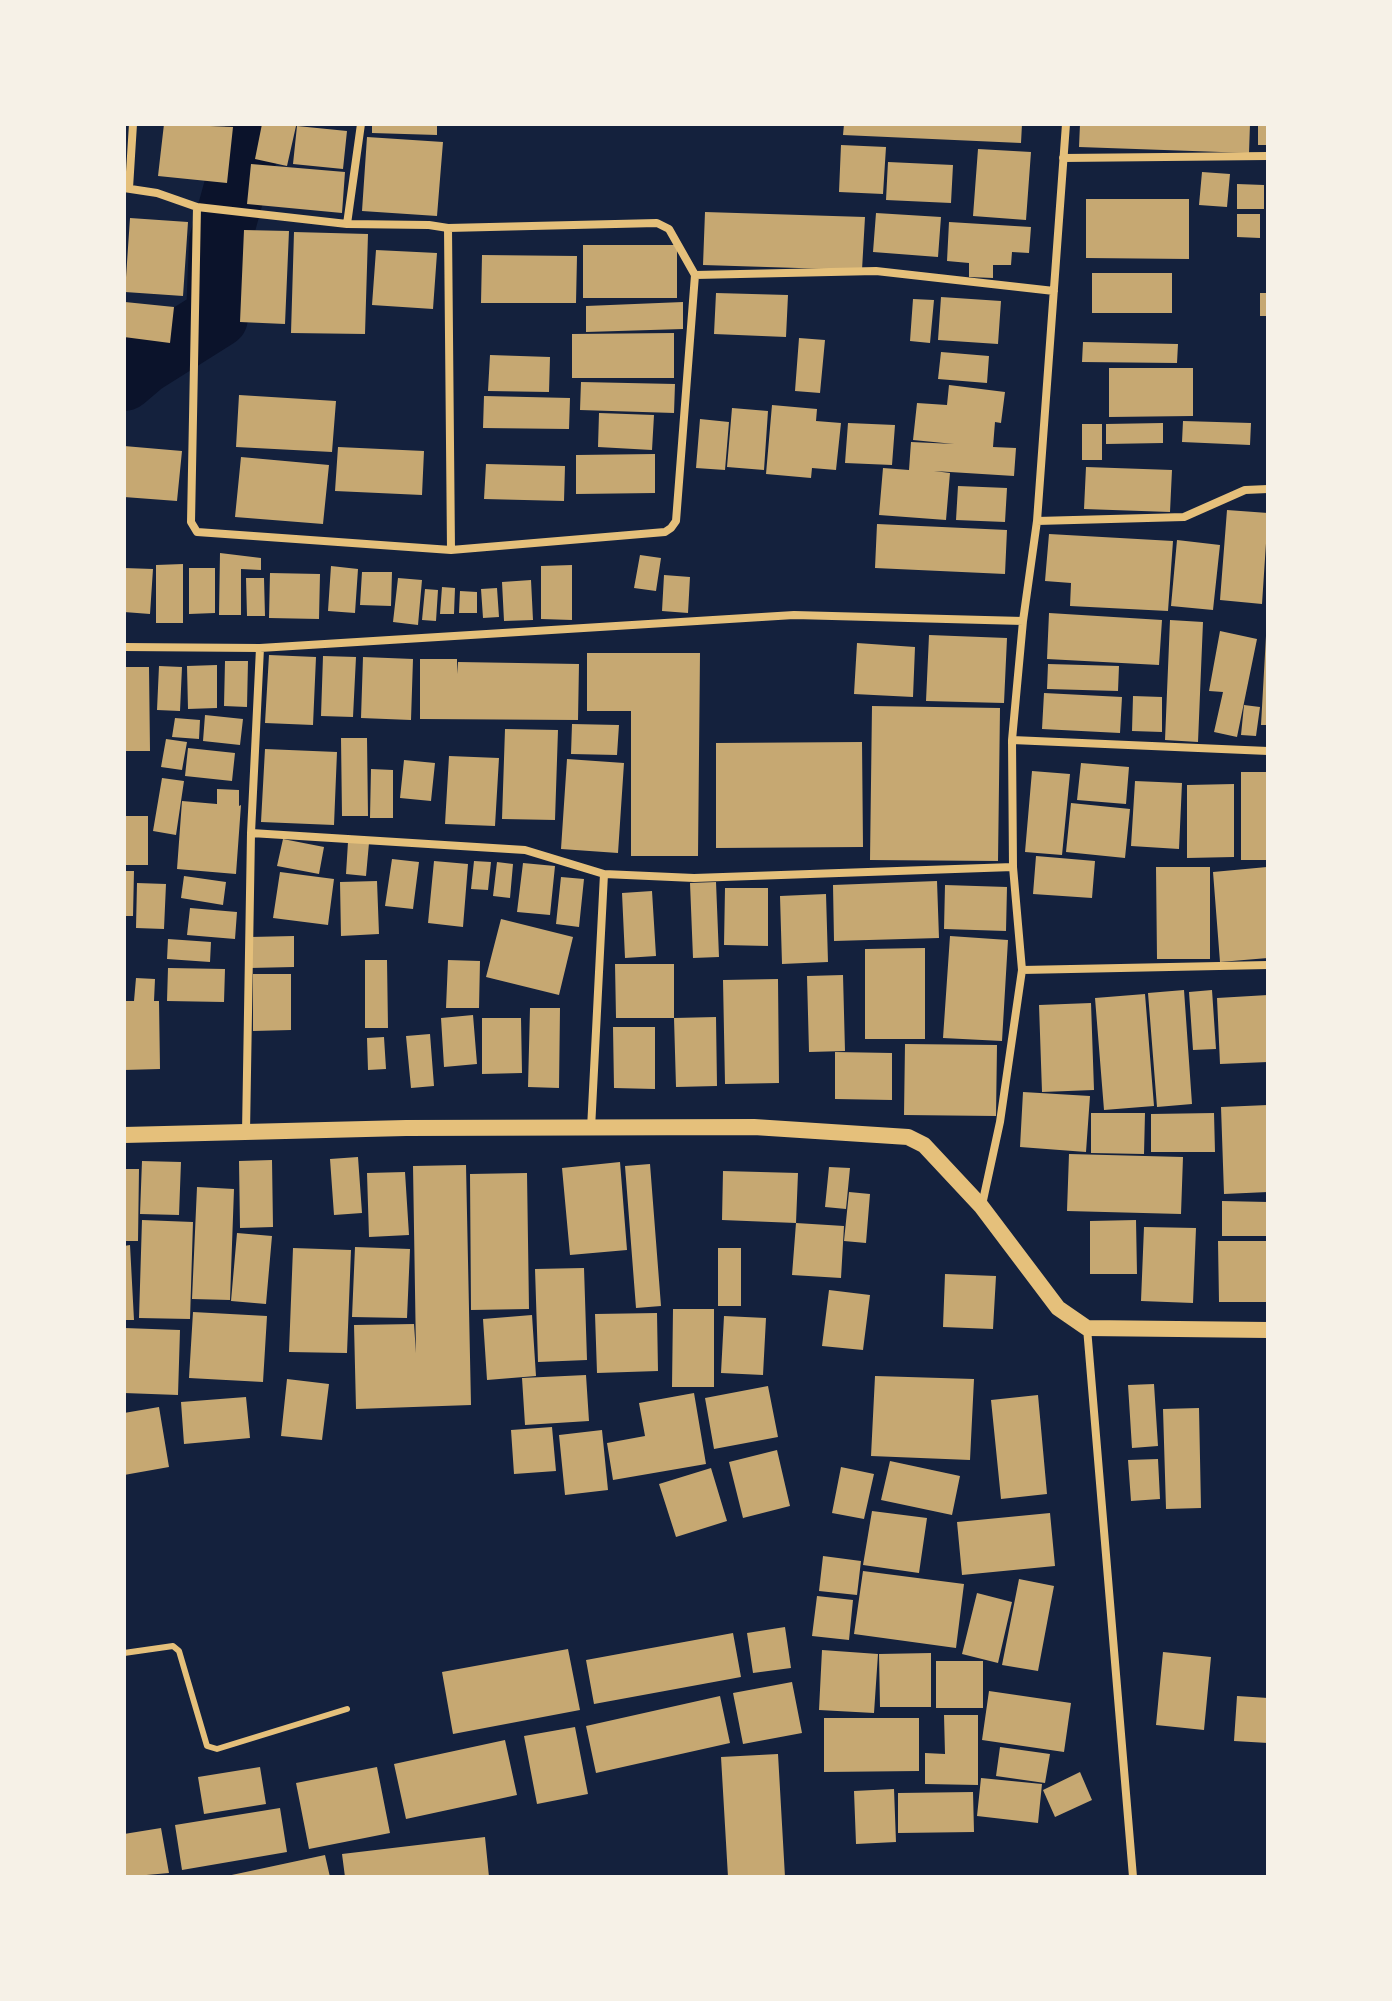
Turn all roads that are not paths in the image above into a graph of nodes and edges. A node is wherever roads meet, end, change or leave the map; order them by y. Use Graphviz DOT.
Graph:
graph roads {
  1 [pos="133,124"];
  2 [pos="361,124"];
  3 [pos="1066,124"];
  4 [pos="1268,156"];
  5 [pos="1063,158"];
  6 [pos="127,188"];
  7 [pos="200,207"];
  8 [pos="347,224"];
  9 [pos="448,228"];
  10 [pos="695,275"];
  11 [pos="1054,291"];
  12 [pos="1268,489"];
  13 [pos="1037,521"];
  14 [pos="451,550"];
  15 [pos="1023,621"];
  16 [pos="124,647"];
  17 [pos="260,648"];
  18 [pos="1012,740"];
  19 [pos="1268,751"];
  20 [pos="251,833"];
  21 [pos="1013,867"];
  22 [pos="604,874"];
  23 [pos="1268,965"];
  24 [pos="1022,970"];
  25 [pos="591,1129"];
  26 [pos="246,1132"];
  27 [pos="124,1135"];
  28 [pos="981,1206"];
  29 [pos="1087,1328"];
  30 [pos="1268,1330"];
  31 [pos="124,1653"];
  32 [pos="347,1709"];
  33 [pos="1133,1877"];
  1 -- 6 [label="street"];
  2 -- 8 [label="street"];
  3 -- 5 [label="street"];
  4 -- 5 [label="street"];
  5 -- 11 [label="street"];
  6 -- 7 [label="street"];
  7 -- 8 [label="street"];
  7 -- 14 [label="street"];
  8 -- 9 [label="street"];
  9 -- 10 [label="street"];
  9 -- 14 [label="street"];
  10 -- 11 [label="street"];
  10 -- 14 [label="street"];
  11 -- 13 [label="street"];
  12 -- 13 [label="street"];
  13 -- 15 [label="street"];
  15 -- 17 [label="street"];
  15 -- 18 [label="street"];
  16 -- 17 [label="street"];
  17 -- 20 [label="street"];
  18 -- 19 [label="street"];
  18 -- 21 [label="street"];
  20 -- 22 [label="street"];
  20 -- 26 [label="street"];
  21 -- 22 [label="street"];
  21 -- 24 [label="street"];
  22 -- 25 [label="street"];
  23 -- 24 [label="street"];
  24 -- 28 [label="street"];
  25 -- 26 [label="main road"];
  25 -- 28 [label="main road"];
  26 -- 27 [label="main road"];
  28 -- 29 [label="main road"];
  29 -- 30 [label="main road"];
  29 -- 33 [label="street"];
  31 -- 32 [label="lane"];
}
